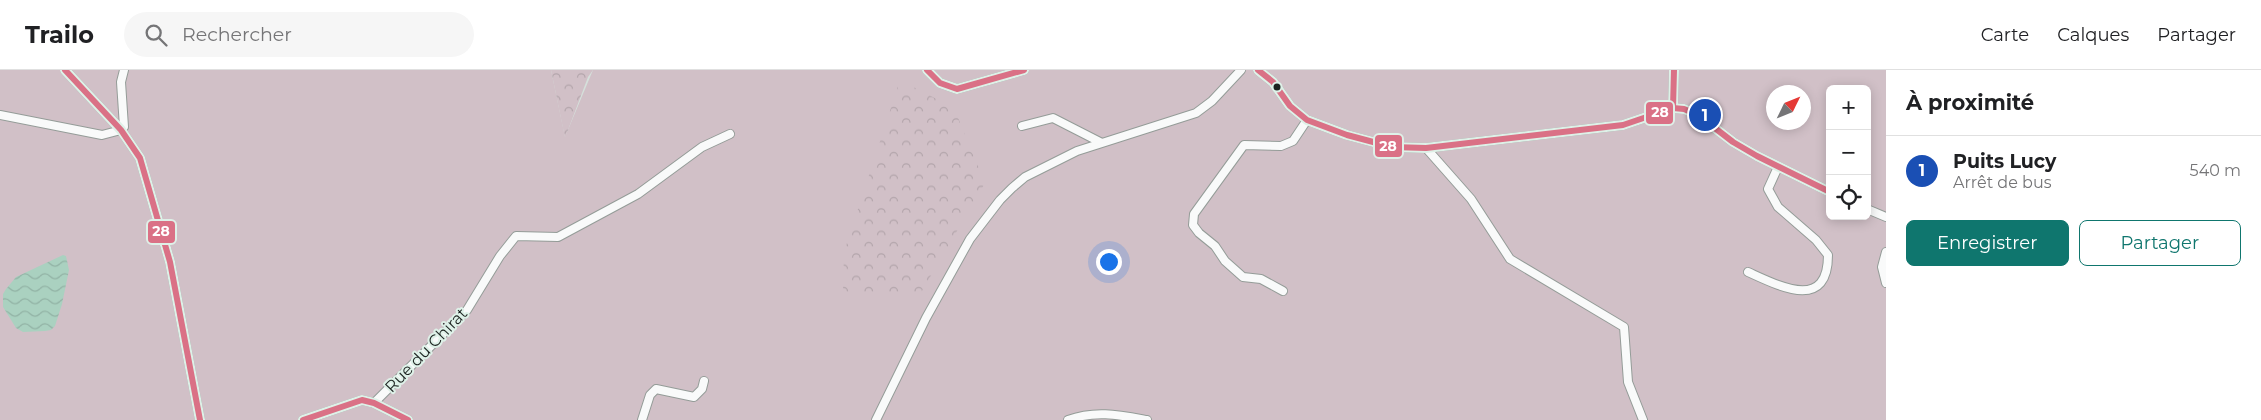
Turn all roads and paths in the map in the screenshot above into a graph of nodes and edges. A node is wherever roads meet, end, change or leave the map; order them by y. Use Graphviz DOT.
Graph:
graph roads {
  1 [pos="65,70"];
  2 [pos="124,70"];
  3 [pos="927,70"];
  4 [pos="1024,70"];
  5 [pos="1241,70"];
  6 [pos="1258,70"];
  7 [pos="1674,70"];
  8 [pos="1012,71"];
  9 [pos="1673,108"];
  10 [pos="0,115"];
  11 [pos="1307,120"];
  12 [pos="1022,126"];
  13 [pos="121,130"];
  14 [pos="730,134"];
  15 [pos="1100,142"];
  16 [pos="1426,148"];
  17 [pos="1778,167"];
  18 [pos="1826,190"];
  19 [pos="1871,211"];
  20 [pos="1886,217"];
  21 [pos="1886,252"];
  22 [pos="1748,272"];
  23 [pos="1886,283"];
  24 [pos="1283,291"];
  25 [pos="704,381"];
  26 [pos="374,403"];
  27 [pos="200,420"];
  28 [pos="303,420"];
  29 [pos="408,420"];
  30 [pos="642,420"];
  31 [pos="876,420"];
  32 [pos="1068,420"];
  33 [pos="1146,420"];
  34 [pos="1643,420"];
  1 -- 13 [label="street"];
  2 -- 13 [label="street"];
  3 -- 8 [label="street"];
  4 -- 8 [label="street"];
  5 -- 15 [label="street"];
  6 -- 11 [label="street"];
  7 -- 9 [label="street"];
  9 -- 16 [label="street"];
  9 -- 17 [label="street"];
  10 -- 13 [label="street"];
  11 -- 16 [label="street"];
  11 -- 24 [label="street"];
  12 -- 15 [label="street"];
  13 -- 27 [label="street"];
  14 -- 26 [label="street, Rue du Chirat"];
  15 -- 31 [label="street"];
  16 -- 34 [label="street"];
  17 -- 18 [label="street"];
  17 -- 22 [label="street"];
  19 -- 20 [label="street"];
  21 -- 23 [label="street"];
  25 -- 30 [label="street"];
  26 -- 28 [label="street, Rue du Chirat"];
  26 -- 29 [label="street"];
  32 -- 33 [label="street"];
}
